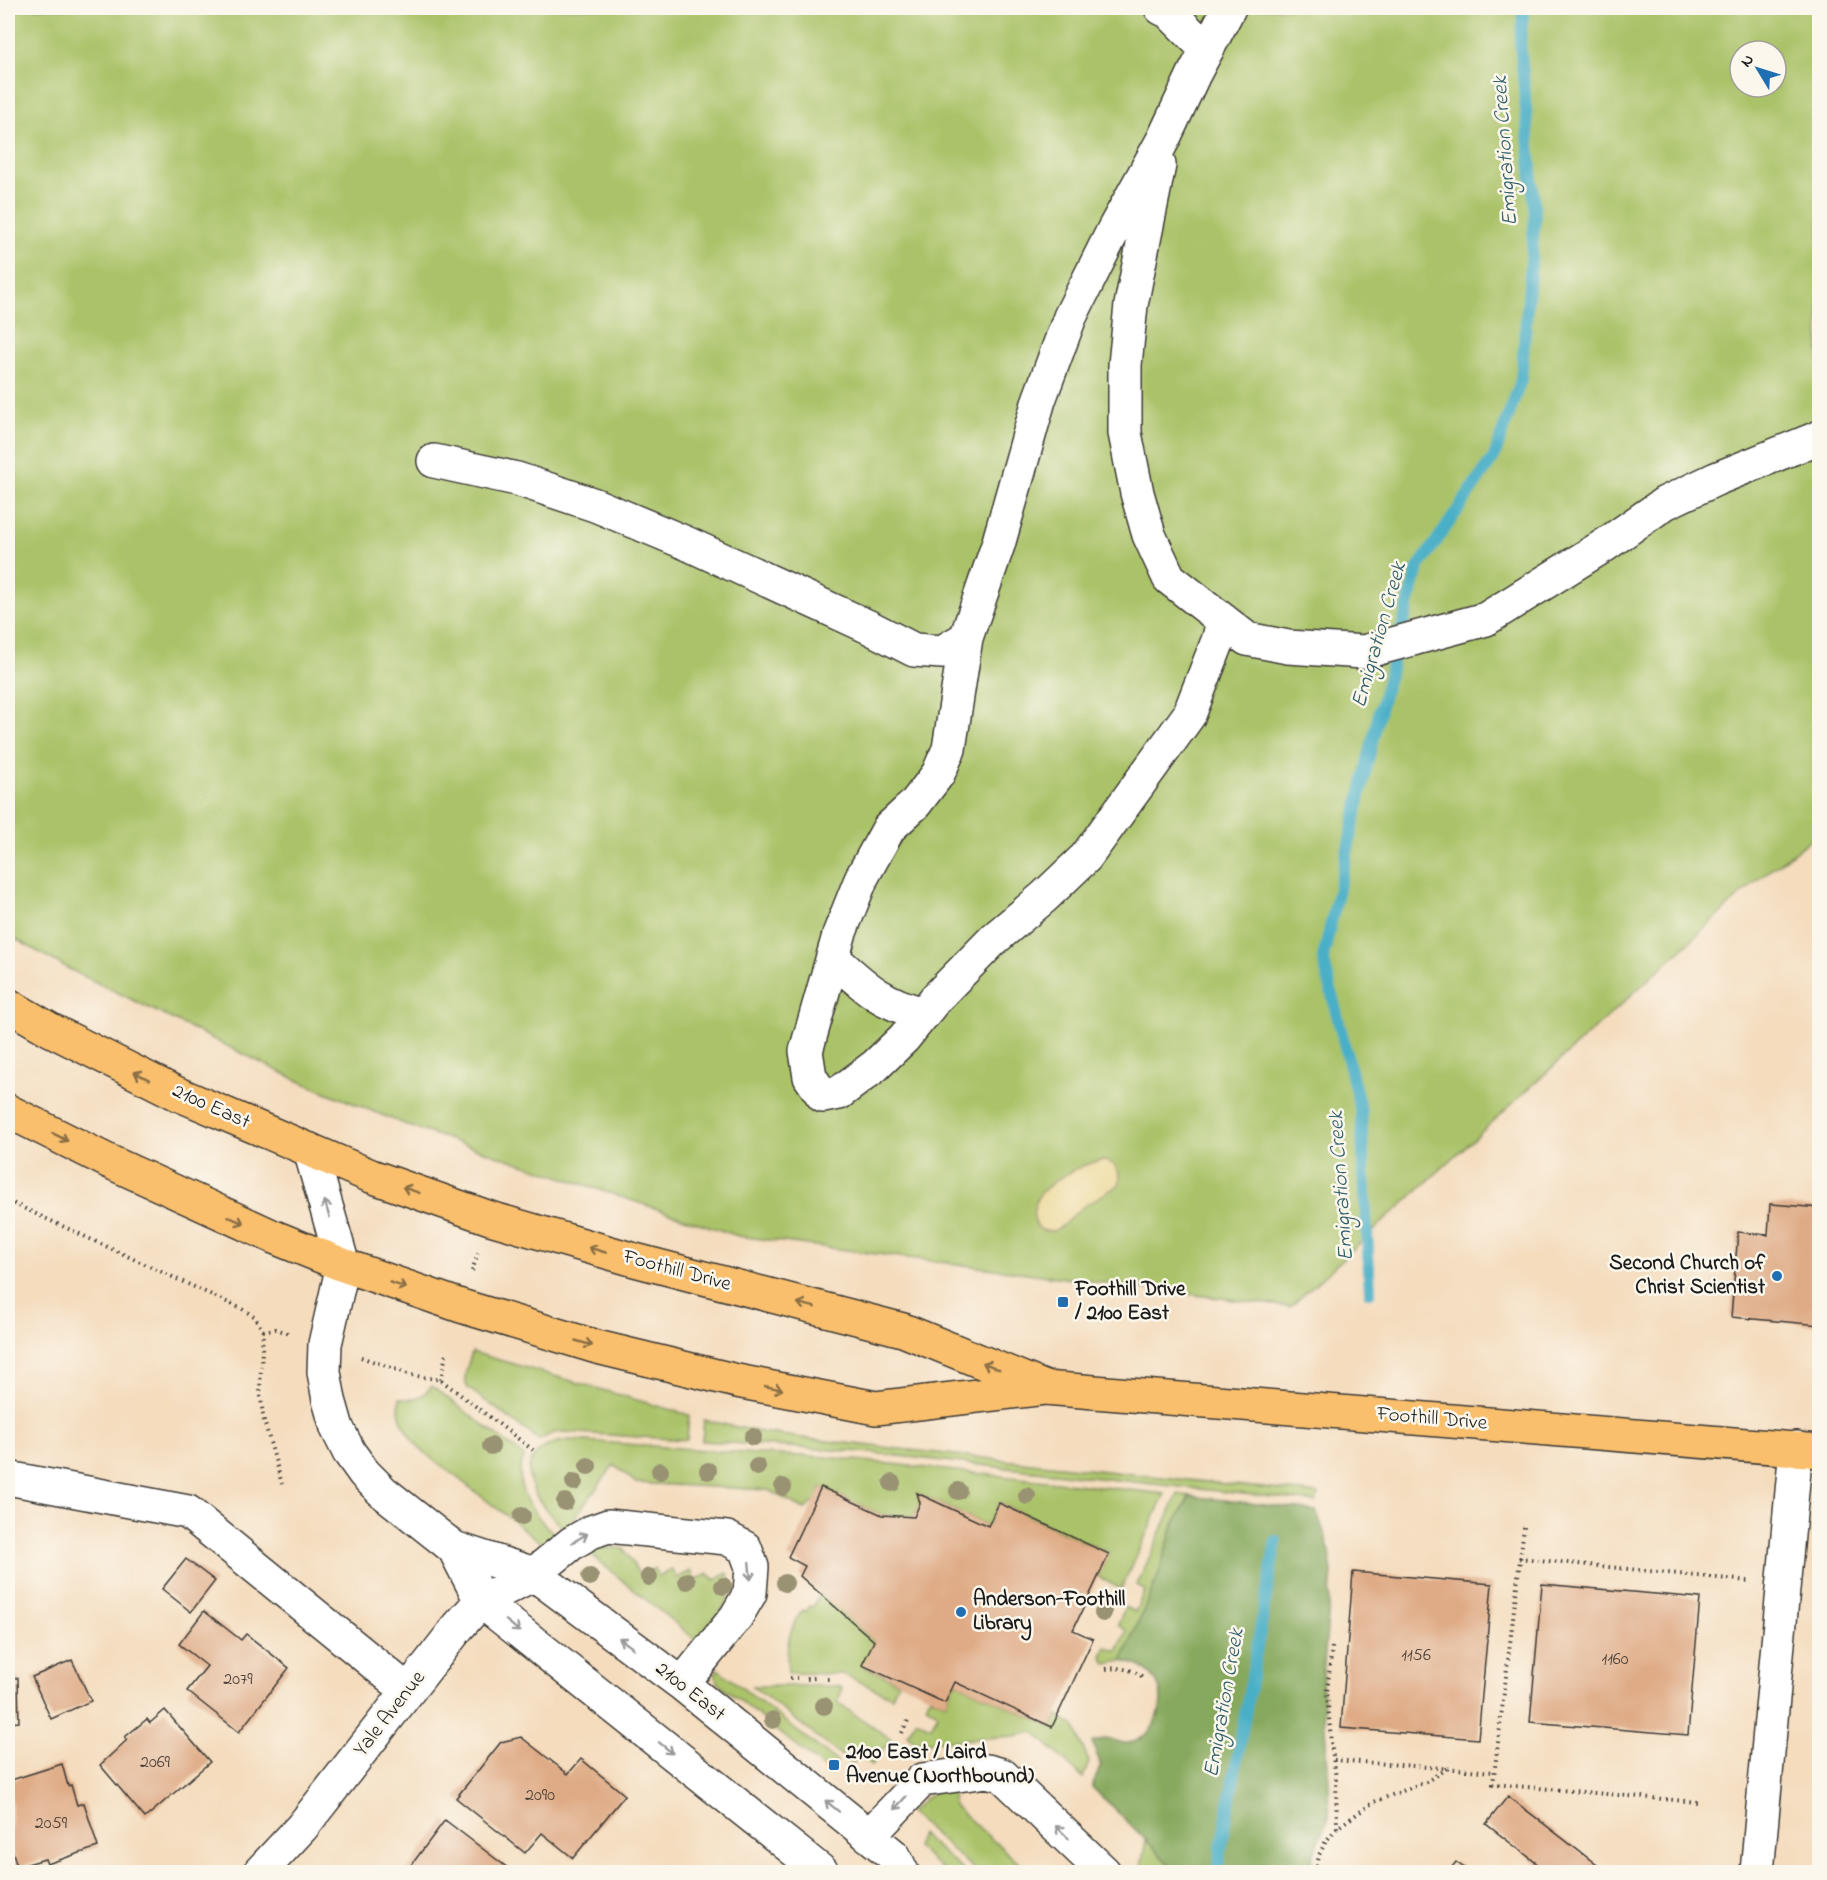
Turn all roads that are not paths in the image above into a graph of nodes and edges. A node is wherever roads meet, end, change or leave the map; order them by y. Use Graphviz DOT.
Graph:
graph roads {
  1 [pos="1161,8"];
  2 [pos="1229,8"];
  3 [pos="1207,50"];
  4 [pos="1163,140"];
  5 [pos="1820,437"];
  6 [pos="434,461"];
  7 [pos="1222,620"];
  8 [pos="966,638"];
  9 [pos="833,958"];
  10 [pos="8,1005"];
  11 [pos="924,1014"];
  12 [pos="8,1111"];
  13 [pos="310,1150"];
  14 [pos="343,1265"];
  15 [pos="1045,1388"];
  16 [pos="1808,1450"];
  17 [pos="8,1478"];
  18 [pos="454,1548"];
  19 [pos="534,1574"];
  20 [pos="481,1601"];
  21 [pos="682,1684"];
  22 [pos="408,1691"];
  23 [pos="869,1836"];
  24 [pos="260,1872"];
  25 [pos="822,1872"];
  26 [pos="902,1872"];
  27 [pos="1104,1872"];
  28 [pos="1757,1872"];
  1 -- 3 [label="street"];
  2 -- 3 [label="street"];
  3 -- 4 [label="street"];
  4 -- 7 [label="street"];
  4 -- 8 [label="street"];
  5 -- 7 [label="street"];
  6 -- 8 [label="street"];
  7 -- 11 [label="street"];
  8 -- 9 [label="street"];
  9 -- 11 [label="street"];
  9 -- 11 [label="street"];
  13 -- 10 [label="main road, 2100 East, one-way"];
  12 -- 14 [label="main road, one-way"];
  14 -- 13 [label="street, 2100 East, one-way"];
  15 -- 13 [label="main road, Foothill Drive, one-way"];
  14 -- 15 [label="main road, Foothill Drive, one-way"];
  14 -- 18 [label="street, 2100 East"];
  15 -- 16 [label="main road, Foothill Drive"];
  16 -- 28 [label="street"];
  17 -- 22 [label="street"];
  18 -- 19 [label="street, 2100 East"];
  18 -- 20 [label="street, 2100 East"];
  19 -- 20 [label="street, Yale Avenue"];
  21 -- 19 [label="street, 2100 East, one-way"];
  19 -- 21 [label="street, Yale Avenue, one-way"];
  20 -- 22 [label="street, Yale Avenue"];
  20 -- 25 [label="street, 2100 East, one-way"];
  23 -- 21 [label="street, 2100 East, one-way"];
  22 -- 24 [label="street, Yale Avenue"];
  23 -- 26 [label="street, 2100 East"];
  27 -- 23 [label="street, one-way"];
}
